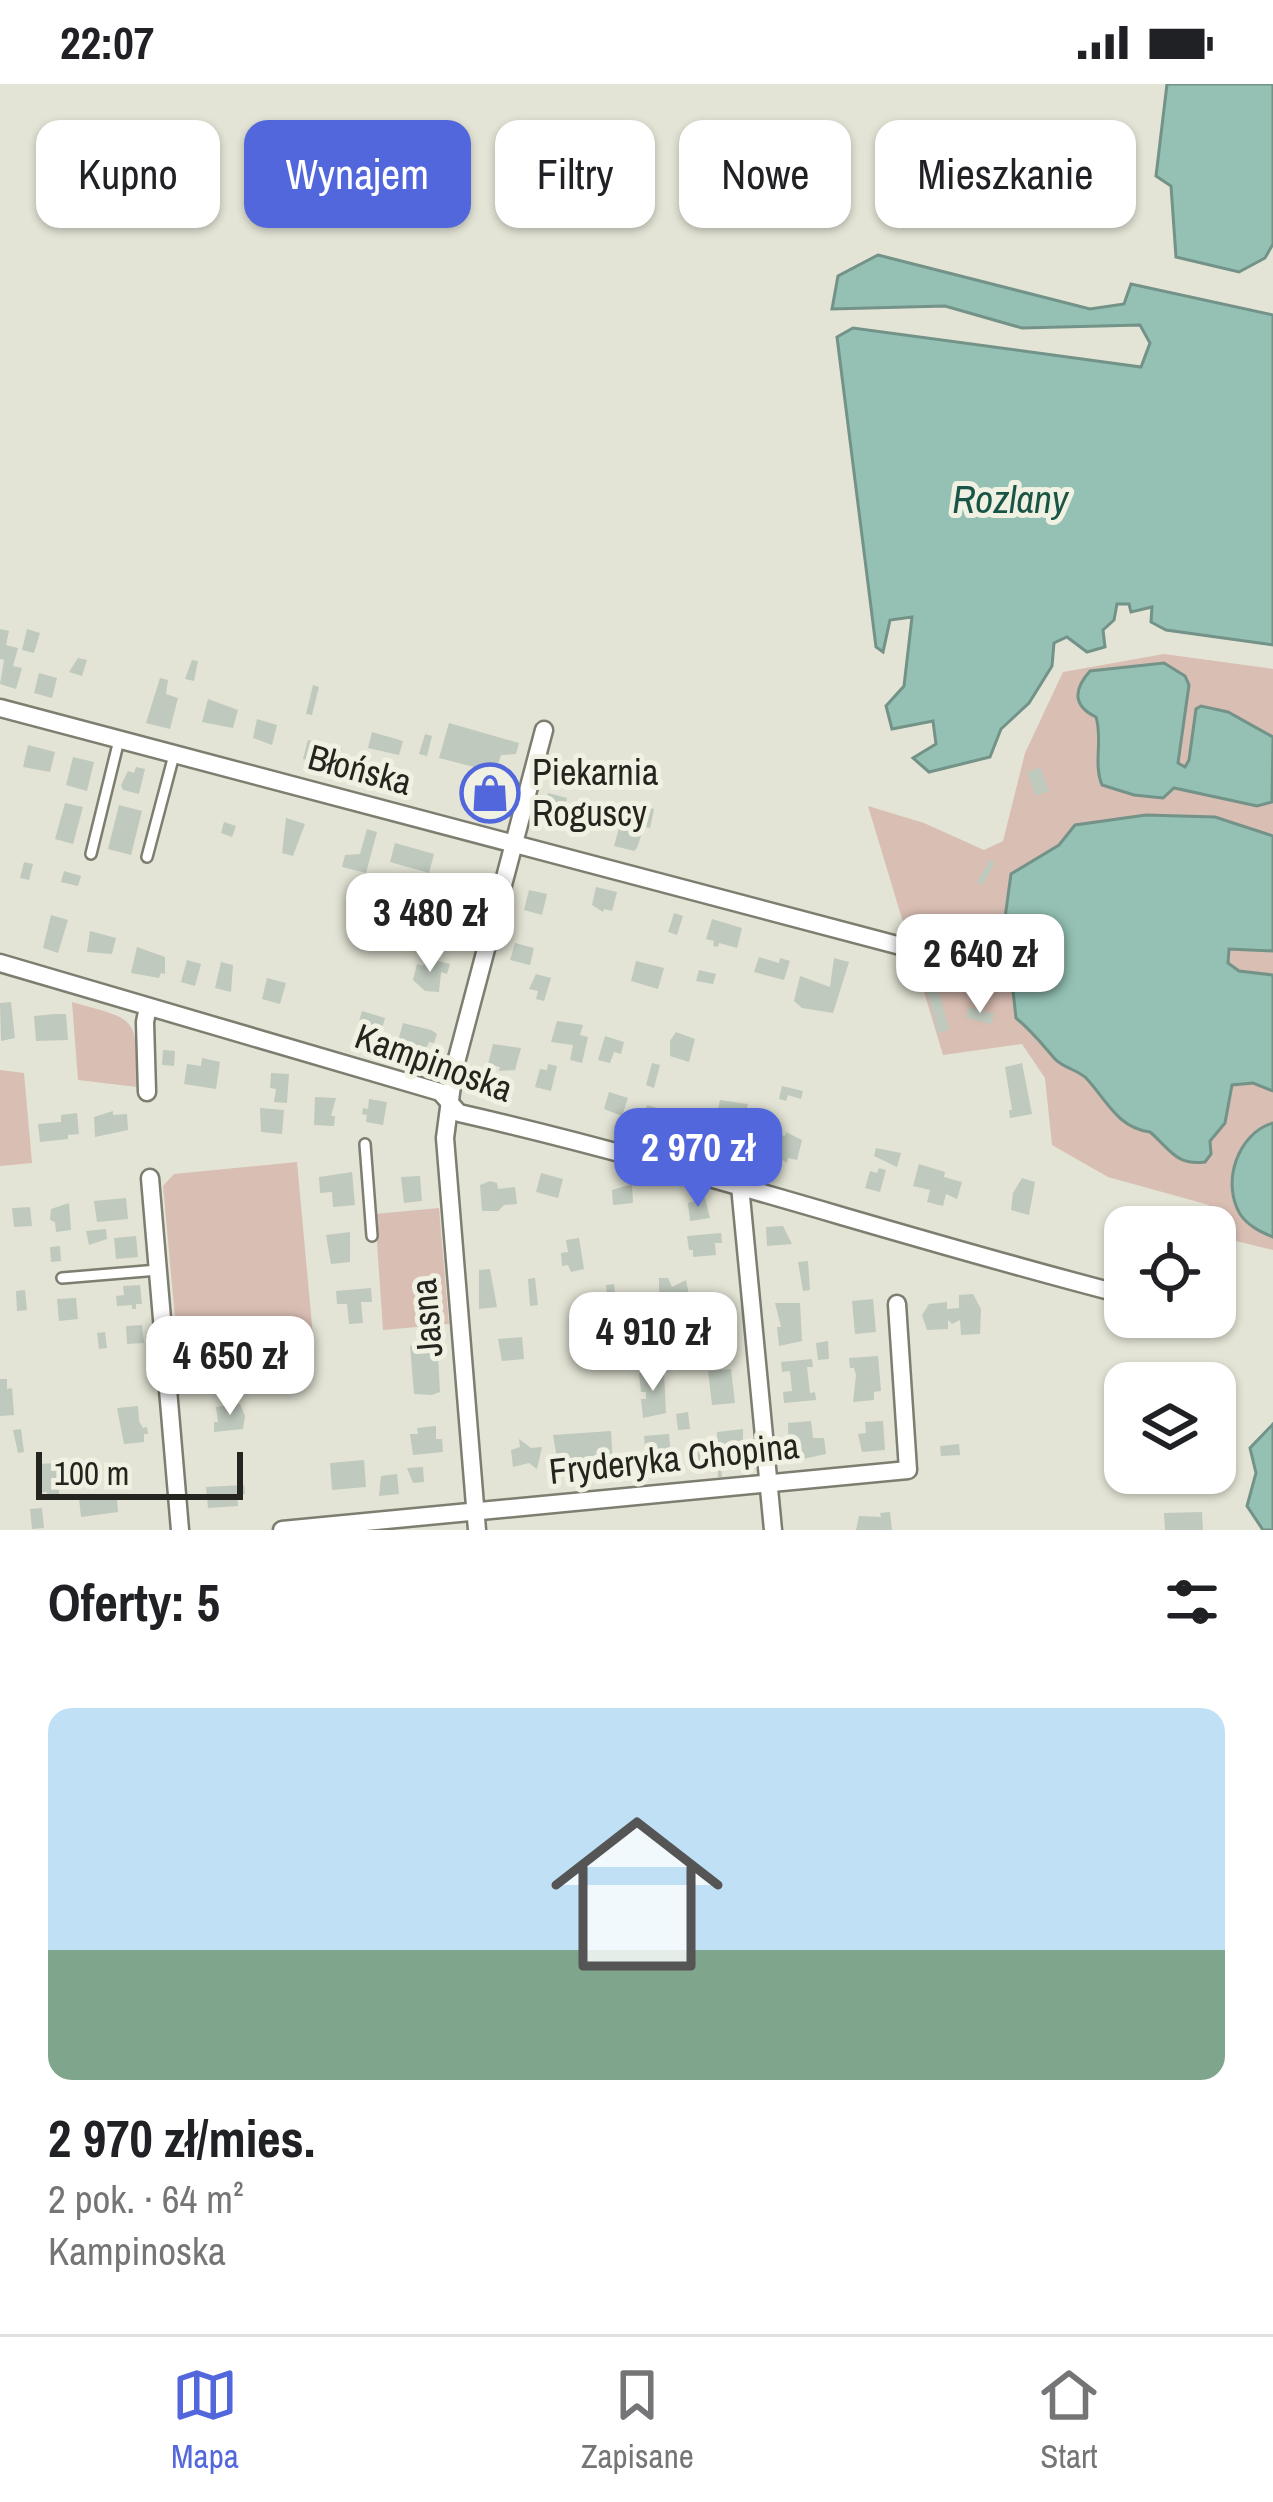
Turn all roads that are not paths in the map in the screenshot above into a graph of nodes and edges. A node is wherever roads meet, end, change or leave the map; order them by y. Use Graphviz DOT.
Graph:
graph roads {
  1 [pos="0,708"];
  2 [pos="544,730"];
  3 [pos="119,740"];
  4 [pos="174,754"];
  5 [pos="514,842"];
  6 [pos="91,854"];
  7 [pos="147,857"];
  8 [pos="912,949"];
  9 [pos="0,963"];
  10 [pos="148,1007"];
  11 [pos="146,1092"];
  12 [pos="449,1101"];
  13 [pos="365,1144"];
  14 [pos="150,1178"];
  15 [pos="740,1186"];
  16 [pos="372,1236"];
  17 [pos="158,1270"];
  18 [pos="62,1278"];
  19 [pos="1104,1290"];
  20 [pos="897,1304"];
  21 [pos="769,1482"];
  22 [pos="477,1520"];
  23 [pos="180,1530"];
  24 [pos="282,1530"];
  25 [pos="773,1530"];
  1 -- 3 [label="street, Błońska"];
  2 -- 5 [label="street, Jasna"];
  3 -- 4 [label="street, Błońska"];
  3 -- 6 [label="lane"];
  4 -- 5 [label="street, Błońska"];
  4 -- 7 [label="lane"];
  5 -- 8 [label="street, Błońska"];
  5 -- 12 [label="street, Jasna"];
  9 -- 10 [label="street, Kampinoska"];
  10 -- 11 [label="street"];
  10 -- 12 [label="street, Kampinoska"];
  12 -- 15 [label="street, Kampinoska"];
  12 -- 22 [label="street, Jasna"];
  13 -- 16 [label="lane"];
  14 -- 17 [label="street"];
  15 -- 19 [label="street, Kampinoska"];
  15 -- 21 [label="street"];
  17 -- 18 [label="lane"];
  17 -- 23 [label="street"];
  20 -- 21 [label="street, Fryderyka Chopina"];
  21 -- 22 [label="street, Fryderyka Chopina"];
  21 -- 25 [label="street"];
  22 -- 24 [label="street, Fryderyka Chopina"];
}
